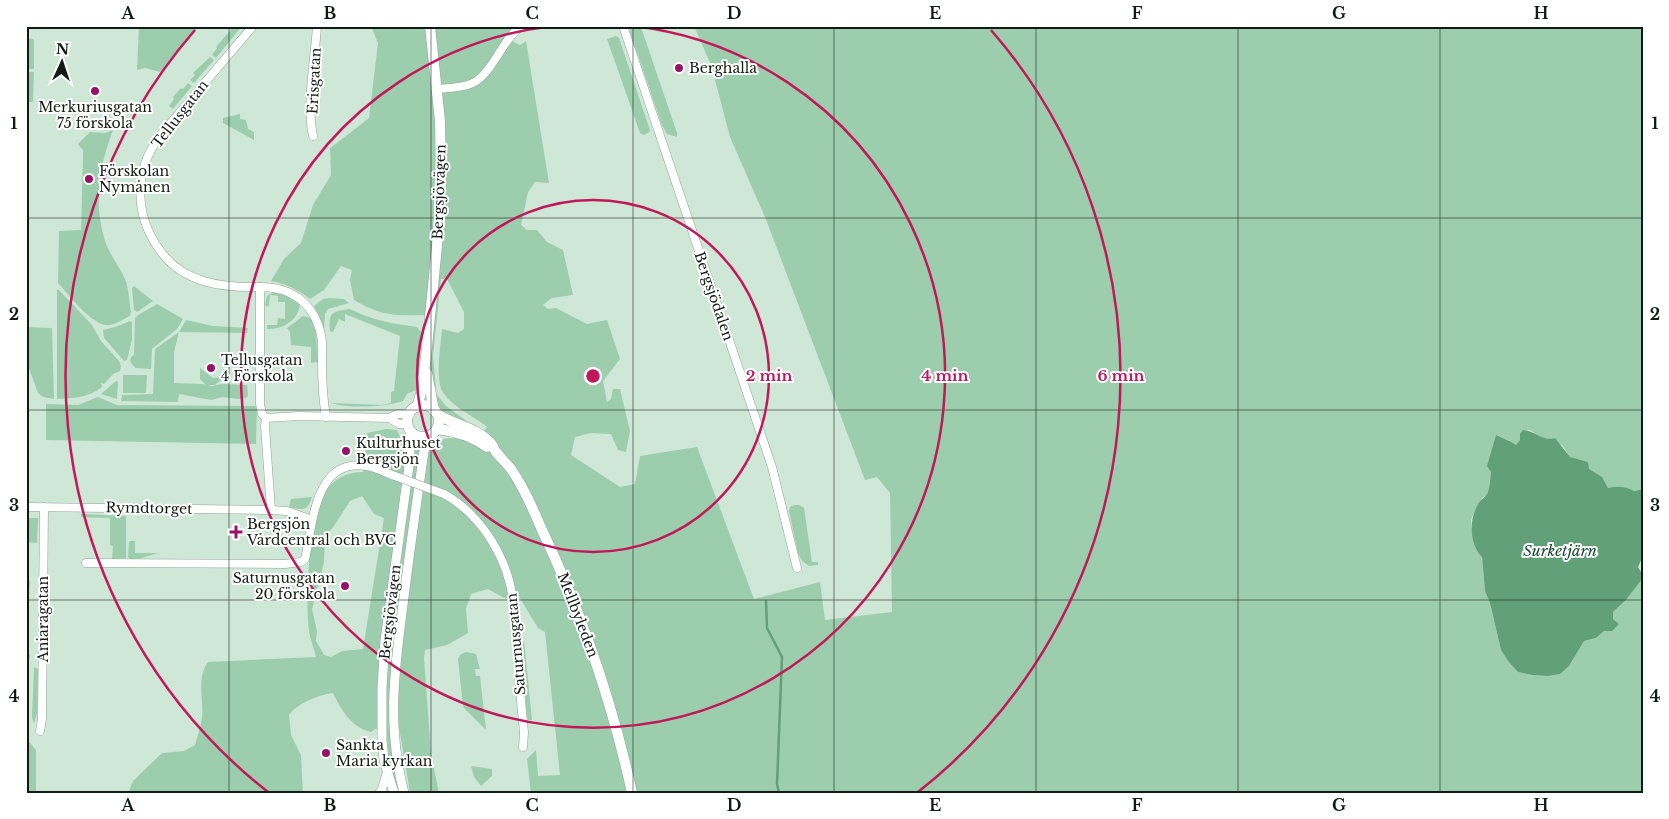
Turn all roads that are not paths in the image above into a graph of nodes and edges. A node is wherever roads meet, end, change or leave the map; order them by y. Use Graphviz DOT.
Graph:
graph roads {
  1 [pos="253,26"];
  2 [pos="317,26"];
  3 [pos="430,26"];
  4 [pos="521,26"];
  5 [pos="623,26"];
  6 [pos="437,89"];
  7 [pos="313,136"];
  8 [pos="260,287"];
  9 [pos="426,357"];
  10 [pos="413,410"];
  11 [pos="436,412"];
  12 [pos="326,417"];
  13 [pos="266,418"];
  14 [pos="388,418"];
  15 [pos="409,428"];
  16 [pos="433,432"];
  17 [pos="495,451"];
  18 [pos="26,507"];
  19 [pos="44,507"];
  20 [pos="271,510"];
  21 [pos="312,520"];
  22 [pos="86,563"];
  23 [pos="797,568"];
  24 [pos="40,731"];
  25 [pos="523,747"];
  26 [pos="387,772"];
  27 [pos="379,793"];
  28 [pos="394,793"];
  29 [pos="404,793"];
  30 [pos="632,793"];
  1 -- 8 [label="street, Tellusgatan"];
  2 -- 7 [label="street, Erisgatan"];
  3 -- 6 [label="main road, Bergsjövägen"];
  4 -- 6 [label="street"];
  5 -- 23 [label="street, Bergsjödalen"];
  6 -- 9 [label="main road, Bergsjövägen"];
  8 -- 12 [label="street, Tellusgatan"];
  8 -- 13 [label="street"];
  9 -- 10 [label="main road, Bergsjövägen"];
  9 -- 11 [label="main road, Bergsjövägen"];
  10 -- 11 [label="main road"];
  10 -- 14 [label="street"];
  10 -- 15 [label="main road, Bergsjövägen"];
  11 -- 16 [label="main road, Bergsjövägen"];
  11 -- 17 [label="main road, Mellbyleden"];
  12 -- 13 [label="street"];
  12 -- 14 [label="street"];
  13 -- 20 [label="street"];
  14 -- 15 [label="street"];
  15 -- 16 [label="main road"];
  15 -- 26 [label="street, Bergsjövägen"];
  16 -- 17 [label="main road, Mellbyleden"];
  16 -- 29 [label="street, Bergsjövägen"];
  17 -- 30 [label="main road, Mellbyleden"];
  18 -- 19 [label="street, Rymdtorget"];
  19 -- 20 [label="street, Rymdtorget"];
  19 -- 24 [label="street, Aniaragatan"];
  20 -- 21 [label="street, Rymdtorget"];
  21 -- 22 [label="street, Saturnusgatan"];
  21 -- 25 [label="street, Saturnusgatan, bridge"];
  26 -- 27 [label="street"];
  26 -- 28 [label="street, Bergsjövägen"];
}
